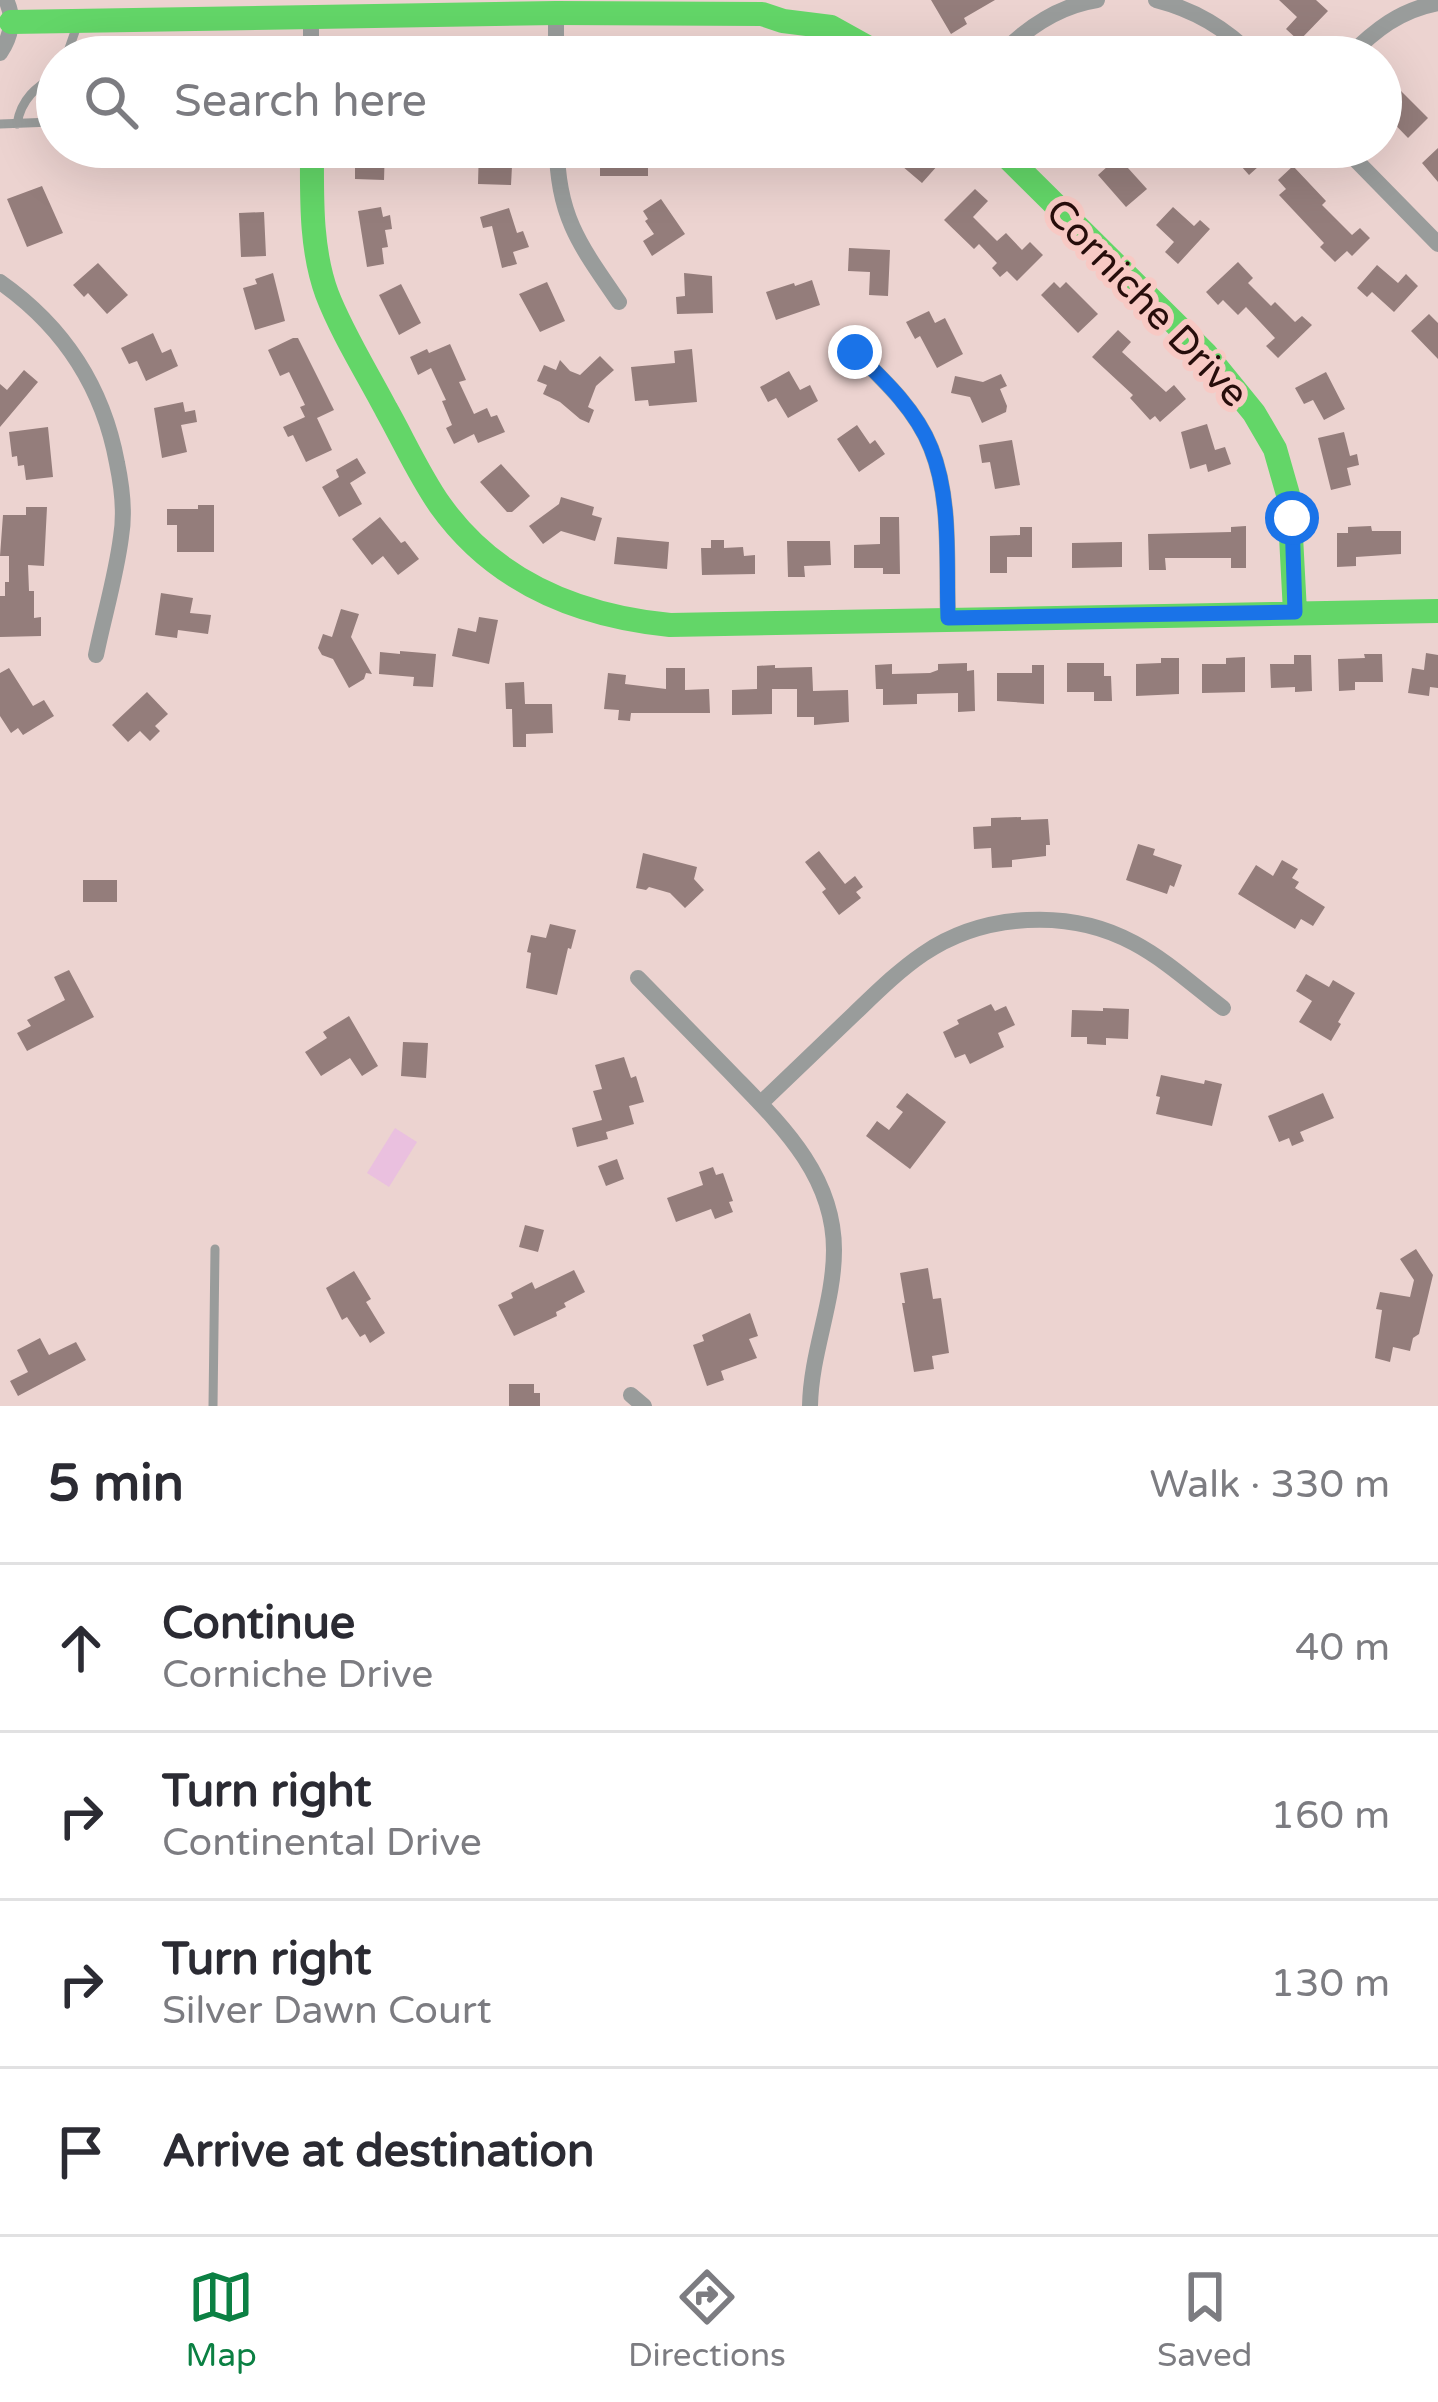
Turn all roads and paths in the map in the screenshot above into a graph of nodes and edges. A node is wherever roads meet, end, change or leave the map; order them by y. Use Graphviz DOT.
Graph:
graph roads {
  1 [pos="1097,0"];
  2 [pos="1156,0"];
  3 [pos="1438,3"];
  4 [pos="9,11"];
  5 [pos="556,14"];
  6 [pos="311,17"];
  7 [pos="79,21"];
  8 [pos="74,36"];
  9 [pos="311,36"];
  10 [pos="556,36"];
  11 [pos="847,36"];
  12 [pos="1020,36"];
  13 [pos="1231,36"];
  14 [pos="1371,36"];
  15 [pos="0,53"];
  16 [pos="36,87"];
  17 [pos="36,123"];
  18 [pos="0,124"];
  19 [pos="17,124"];
  20 [pos="312,168"];
  21 [pos="557,168"];
  22 [pos="1018,168"];
  23 [pos="1364,168"];
  24 [pos="1438,244"];
  25 [pos="0,282"];
  26 [pos="619,302"];
  27 [pos="855,352"];
  28 [pos="1438,610"];
  29 [pos="1295,612"];
  30 [pos="948,618"];
  31 [pos="96,655"];
  32 [pos="638,977"];
  33 [pos="1223,1008"];
  34 [pos="761,1103"];
  35 [pos="215,1249"];
  36 [pos="213,1406"];
  37 [pos="810,1406"];
  1 -- 12 [label="street"];
  2 -- 13 [label="street"];
  3 -- 14 [label="street"];
  4 -- 7 [label="street"];
  4 -- 15 [label="street"];
  5 -- 6 [label="street"];
  5 -- 10 [label="street"];
  5 -- 11 [label="street"];
  6 -- 7 [label="street"];
  6 -- 9 [label="street"];
  7 -- 8 [label="lane"];
  16 -- 19 [label="lane"];
  17 -- 19 [label="lane"];
  18 -- 19 [label="lane"];
  20 -- 30 [label="street"];
  21 -- 26 [label="street"];
  22 -- 29 [label="street, Corniche Drive"];
  23 -- 24 [label="street"];
  25 -- 31 [label="street"];
  27 -- 30 [label="street"];
  28 -- 29 [label="street"];
  29 -- 30 [label="street"];
  32 -- 34 [label="street"];
  33 -- 34 [label="street"];
  34 -- 37 [label="street"];
  35 -- 36 [label="lane"];
}
